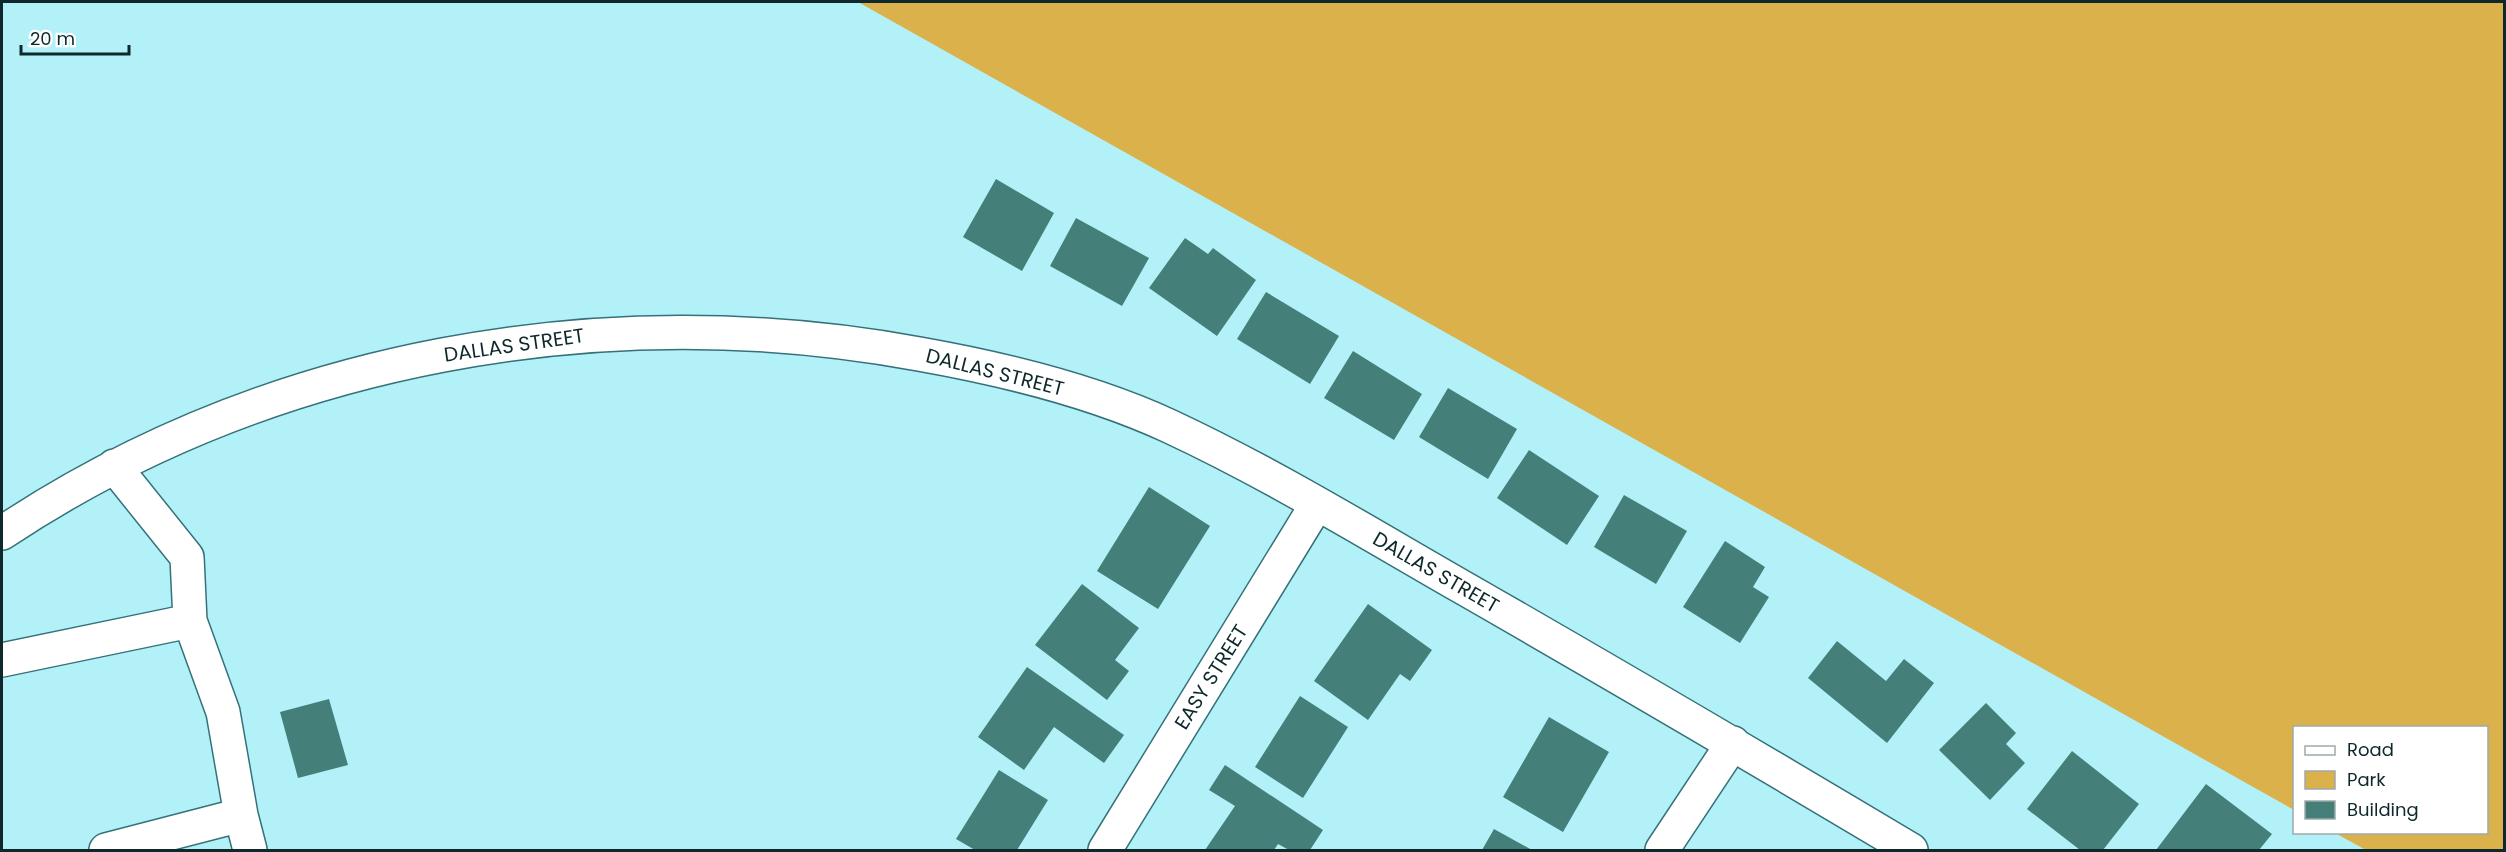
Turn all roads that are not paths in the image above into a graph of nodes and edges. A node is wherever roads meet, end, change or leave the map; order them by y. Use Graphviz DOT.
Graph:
graph roads {
  1 [pos="114,466"];
  2 [pos="1317,504"];
  3 [pos="2,533"];
  4 [pos="190,621"];
  5 [pos="2,660"];
  6 [pos="1732,742"];
  7 [pos="241,815"];
  8 [pos="106,850"];
  9 [pos="250,850"];
  10 [pos="1105,850"];
  11 [pos="1662,850"];
  12 [pos="1911,850"];
  1 -- 2 [label="street, DALLAS STREET"];
  1 -- 3 [label="street, DALLAS STREET"];
  1 -- 4 [label="street"];
  2 -- 6 [label="street, DALLAS STREET"];
  2 -- 10 [label="street, EASY STREET"];
  4 -- 5 [label="street"];
  4 -- 7 [label="street"];
  6 -- 11 [label="street"];
  6 -- 12 [label="street, DALLAS STREET"];
  7 -- 8 [label="street"];
  7 -- 9 [label="street"];
}
